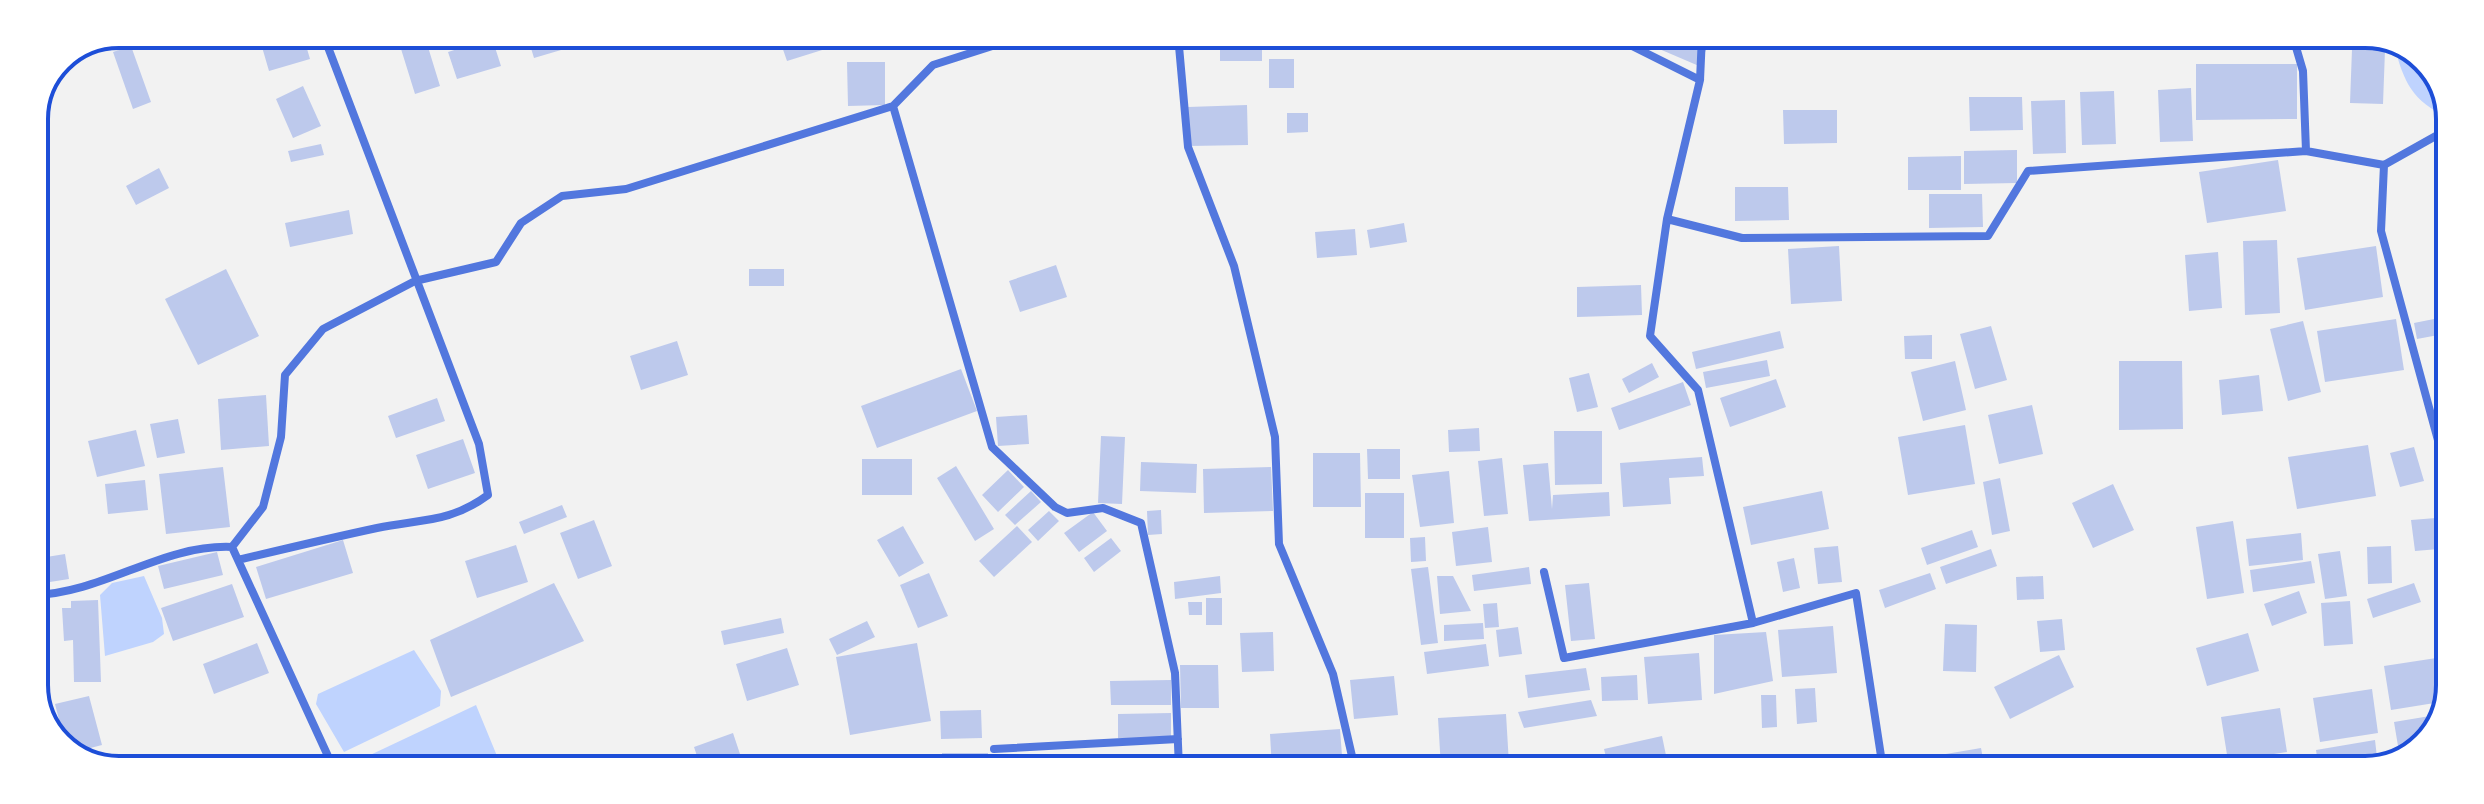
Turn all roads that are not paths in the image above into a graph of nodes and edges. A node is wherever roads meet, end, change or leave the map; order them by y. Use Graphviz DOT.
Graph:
graph roads {
  1 [pos="328,48"];
  2 [pos="986,48"];
  3 [pos="1179,48"];
  4 [pos="1636,48"];
  5 [pos="1701,48"];
  6 [pos="2296,48"];
  7 [pos="1700,80"];
  8 [pos="893,106"];
  9 [pos="2436,136"];
  10 [pos="2306,151"];
  11 [pos="2384,165"];
  12 [pos="1667,219"];
  13 [pos="415,281"];
  14 [pos="2436,433"];
  15 [pos="232,547"];
  16 [pos="238,560"];
  17 [pos="1544,572"];
  18 [pos="48,592"];
  19 [pos="1753,623"];
  20 [pos="1178,739"];
  21 [pos="994,749"];
  22 [pos="328,756"];
  23 [pos="1179,756"];
  24 [pos="1352,756"];
  25 [pos="1881,756"];
  1 -- 13 [label="street"];
  2 -- 8 [label="street"];
  3 -- 24 [label="street"];
  4 -- 7 [label="street"];
  5 -- 7 [label="street"];
  6 -- 10 [label="street"];
  7 -- 12 [label="street"];
  8 -- 13 [label="street"];
  8 -- 20 [label="street"];
  9 -- 11 [label="street"];
  10 -- 11 [label="street"];
  10 -- 12 [label="street"];
  11 -- 14 [label="street"];
  12 -- 19 [label="street"];
  13 -- 15 [label="street"];
  13 -- 16 [label="street"];
  15 -- 16 [label="street"];
  15 -- 18 [label="street"];
  16 -- 22 [label="street"];
  17 -- 19 [label="street"];
  19 -- 25 [label="street"];
  20 -- 21 [label="street"];
  20 -- 23 [label="street"];
}
